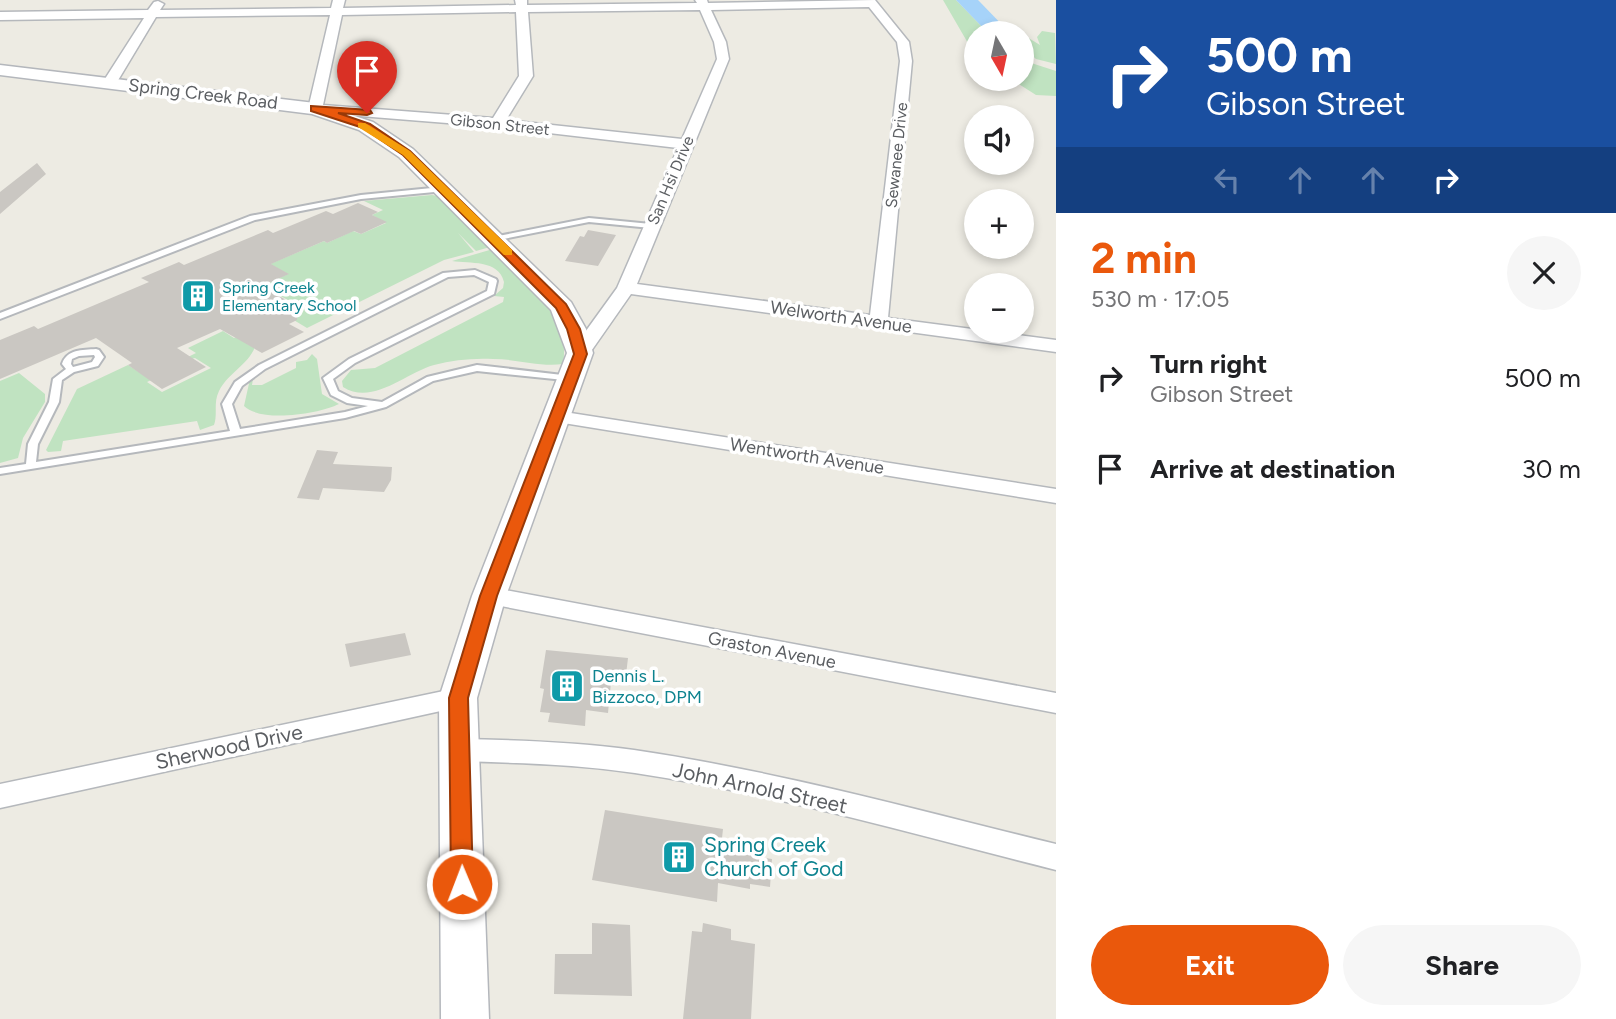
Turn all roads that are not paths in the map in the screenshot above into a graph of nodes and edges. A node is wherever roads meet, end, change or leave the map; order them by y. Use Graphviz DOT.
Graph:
graph roads {
  1 [pos="160,0"];
  2 [pos="870,2"];
  3 [pos="703,3"];
  4 [pos="521,4"];
  5 [pos="338,6"];
  6 [pos="152,14"];
  7 [pos="0,16"];
  8 [pos="0,70"];
  9 [pos="110,82"];
  10 [pos="315,108"];
  11 [pos="497,123"];
  12 [pos="685,144"];
  13 [pos="442,189"];
  14 [pos="651,226"];
  15 [pos="493,239"];
  16 [pos="625,288"];
  17 [pos="0,316"];
  18 [pos="878,322"];
  19 [pos="1056,346"];
  20 [pos="576,366"];
  21 [pos="71,370"];
  22 [pos="383,405"];
  23 [pos="558,417"];
  24 [pos="236,433"];
  25 [pos="30,466"];
  26 [pos="0,471"];
  27 [pos="1056,496"];
  28 [pos="489,596"];
  29 [pos="458,698"];
  30 [pos="1056,704"];
  31 [pos="459,750"];
  32 [pos="0,796"];
  33 [pos="1056,858"];
  34 [pos="466,1019"];
  1 -- 6 [label="street"];
  2 -- 3 [label="street"];
  2 -- 18 [label="street, Sewanee Drive"];
  3 -- 4 [label="street"];
  3 -- 12 [label="street, San Hsi Drive"];
  4 -- 5 [label="street"];
  4 -- 11 [label="street"];
  5 -- 6 [label="street"];
  5 -- 10 [label="street"];
  6 -- 7 [label="street"];
  6 -- 9 [label="street"];
  8 -- 9 [label="street, Spring Creek Road"];
  9 -- 10 [label="street, Spring Creek Road"];
  10 -- 11 [label="street, Gibson Street"];
  10 -- 13 [label="street, Spring Creek Road"];
  11 -- 12 [label="street, Gibson Street"];
  12 -- 14 [label="street, San Hsi Drive"];
  13 -- 15 [label="street, Spring Creek Road"];
  13 -- 17 [label="lane"];
  14 -- 15 [label="lane"];
  14 -- 16 [label="street, San Hsi Drive"];
  15 -- 20 [label="street, Spring Creek Road"];
  16 -- 18 [label="street, Welworth Avenue"];
  16 -- 20 [label="street, San Hsi Drive"];
  18 -- 19 [label="street, Welworth Avenue"];
  20 -- 22 [label="lane"];
  20 -- 23 [label="street"];
  21 -- 25 [label="lane"];
  22 -- 24 [label="lane"];
  22 -- 24 [label="lane"];
  23 -- 27 [label="street, Wentworth Avenue"];
  23 -- 28 [label="street"];
  24 -- 25 [label="lane"];
  25 -- 26 [label="lane"];
  28 -- 29 [label="street"];
  28 -- 30 [label="street, Graston Avenue"];
  29 -- 31 [label="street"];
  29 -- 32 [label="street, Sherwood Drive"];
  31 -- 33 [label="street, John Arnold Street"];
  31 -- 34 [label="street"];
}
